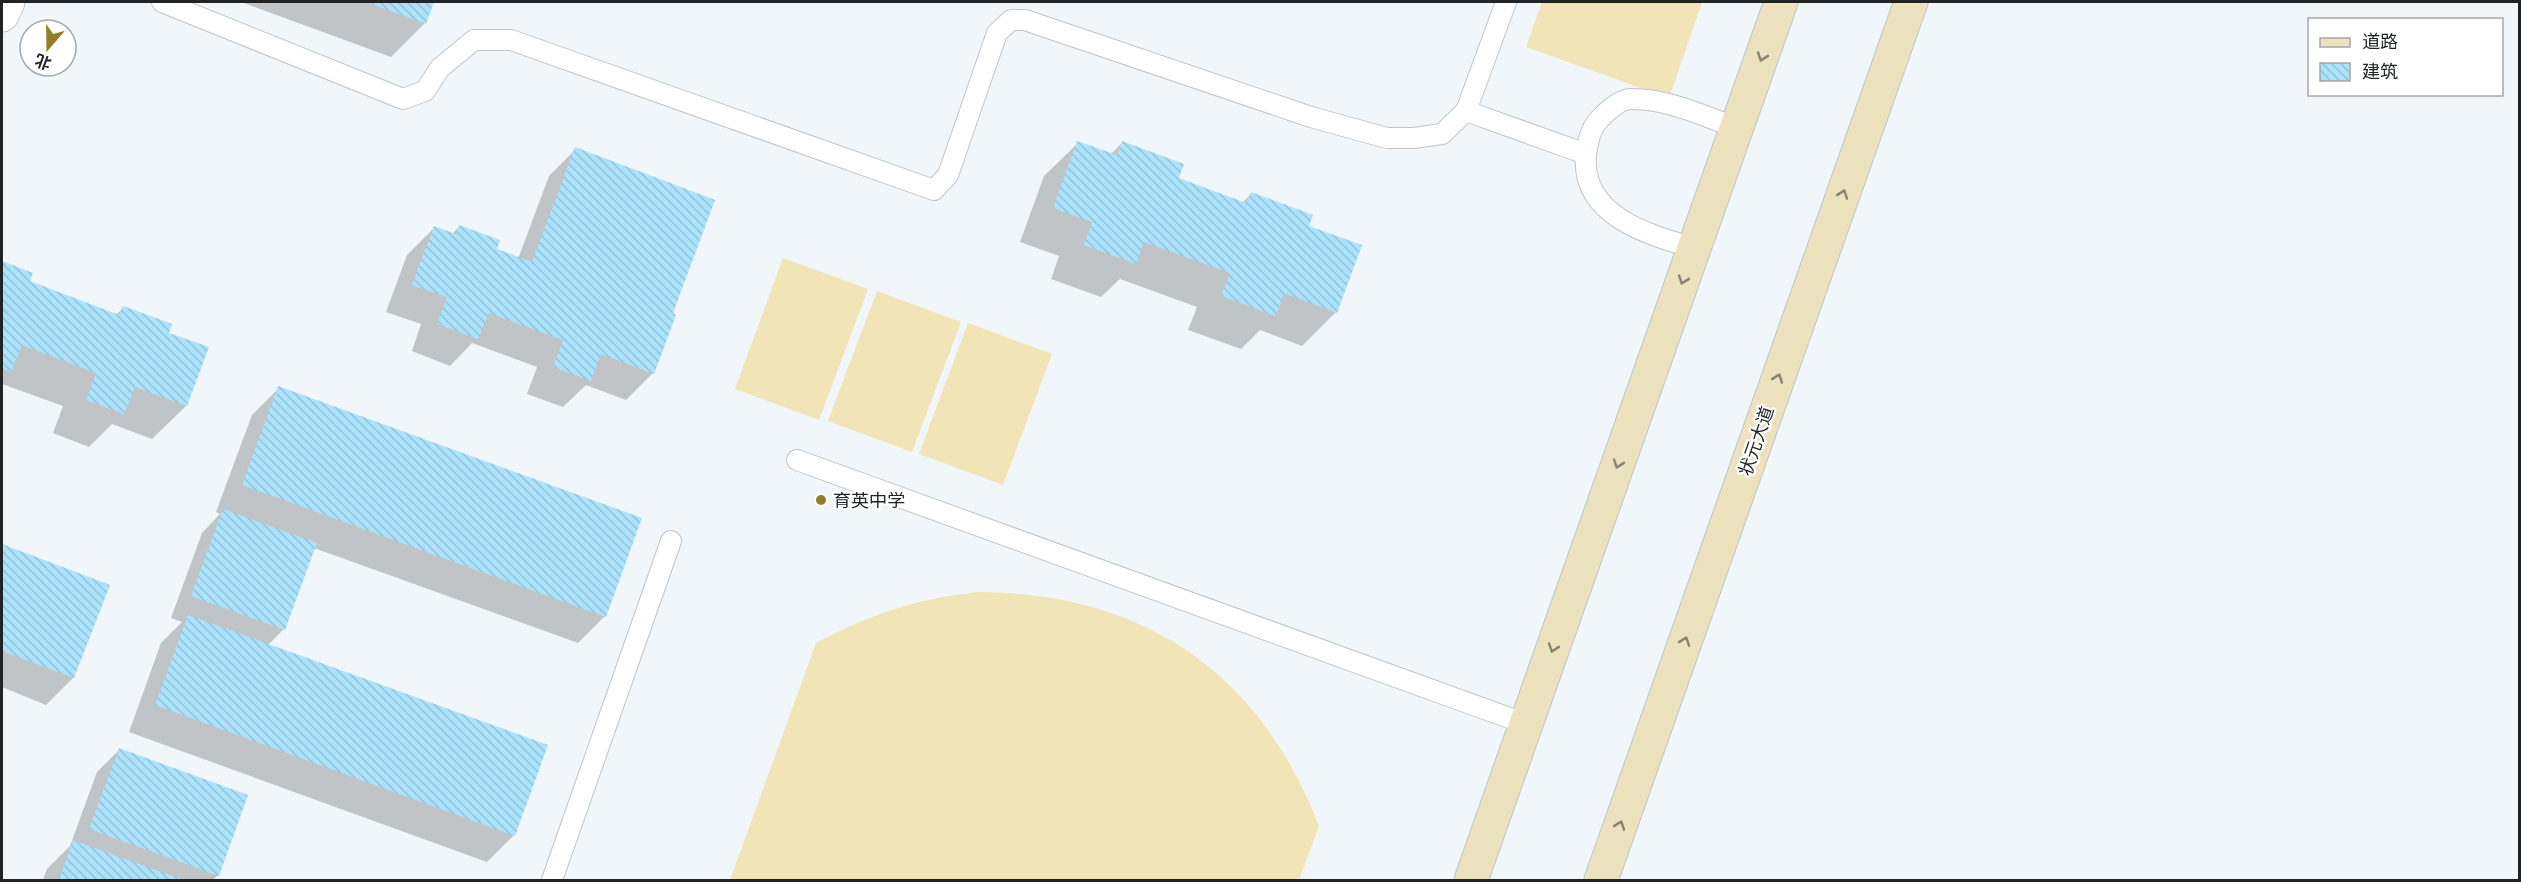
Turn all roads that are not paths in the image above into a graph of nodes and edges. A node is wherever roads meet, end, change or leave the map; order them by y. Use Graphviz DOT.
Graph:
graph roads {
  1 [pos="8,2"];
  2 [pos="162,2"];
  3 [pos="1506,2"];
  4 [pos="1781,2"];
  5 [pos="1911,2"];
  6 [pos="2,15"];
  7 [pos="1466,111"];
  8 [pos="1737,128"];
  9 [pos="1586,154"];
  10 [pos="1694,248"];
  11 [pos="797,460"];
  12 [pos="671,541"];
  13 [pos="1526,724"];
  14 [pos="552,880"];
  15 [pos="1471,880"];
  16 [pos="1601,880"];
  1 -- 6 [label="street"];
  2 -- 7 [label="lane"];
  3 -- 7 [label="lane"];
  4 -- 8 [label="main road, one-way"];
  16 -- 5 [label="main road, 状元大道, one-way"];
  7 -- 9 [label="lane"];
  8 -- 9 [label="lane"];
  8 -- 10 [label="main road"];
  9 -- 10 [label="lane"];
  10 -- 13 [label="main road, one-way"];
  11 -- 13 [label="lane"];
  12 -- 14 [label="lane"];
  13 -- 15 [label="main road"];
}
